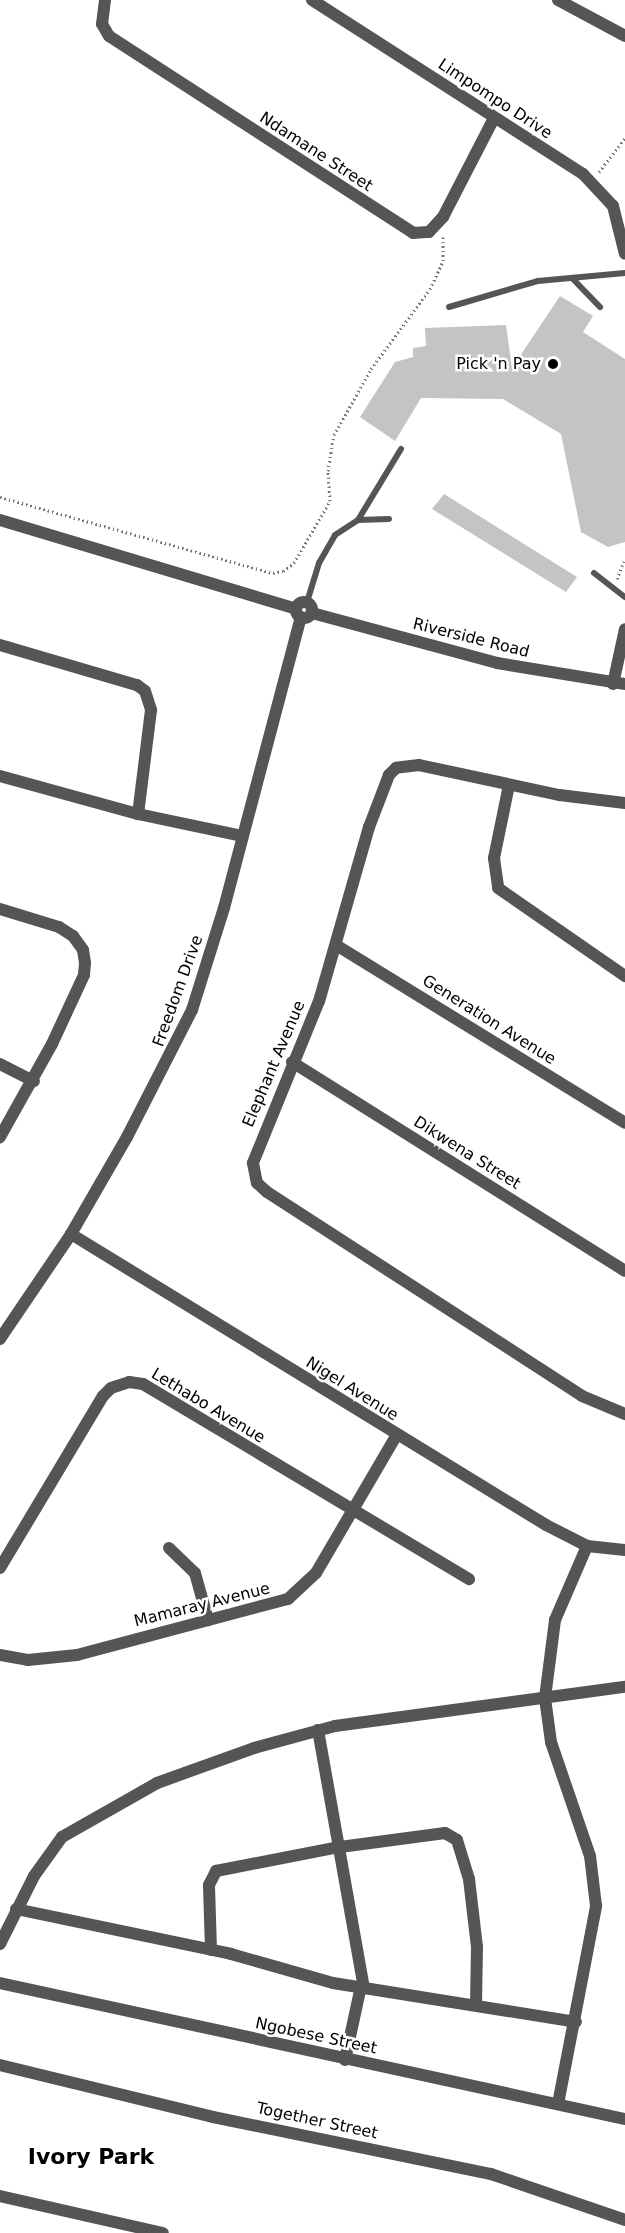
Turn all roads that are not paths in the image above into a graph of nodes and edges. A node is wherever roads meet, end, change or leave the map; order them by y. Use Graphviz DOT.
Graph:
graph roads {
  1 [pos="105,0"];
  2 [pos="312,0"];
  3 [pos="558,0"];
  4 [pos="625,36"];
  5 [pos="494,118"];
  6 [pos="625,254"];
  7 [pos="625,273"];
  8 [pos="573,279"];
  9 [pos="449,307"];
  10 [pos="600,307"];
  11 [pos="400,449"];
  12 [pos="390,519"];
  13 [pos="0,520"];
  14 [pos="358,520"];
  15 [pos="594,573"];
  16 [pos="625,597"];
  17 [pos="304,610"];
  18 [pos="625,629"];
  19 [pos="0,645"];
  20 [pos="619,684"];
  21 [pos="0,776"];
  22 [pos="509,785"];
  23 [pos="625,803"];
  24 [pos="138,814"];
  25 [pos="242,836"];
  26 [pos="0,909"];
  27 [pos="336,945"];
  28 [pos="625,976"];
  29 [pos="292,1062"];
  30 [pos="0,1065"];
  31 [pos="33,1081"];
  32 [pos="625,1123"];
  33 [pos="0,1137"];
  34 [pos="70,1234"];
  35 [pos="625,1271"];
  36 [pos="0,1339"];
  37 [pos="625,1414"];
  38 [pos="396,1436"];
  39 [pos="352,1513"];
  40 [pos="587,1546"];
  41 [pos="169,1548"];
  42 [pos="625,1550"];
  43 [pos="0,1568"];
  44 [pos="469,1580"];
  45 [pos="208,1620"];
  46 [pos="0,1655"];
  47 [pos="625,1687"];
  48 [pos="545,1698"];
  49 [pos="318,1730"];
  50 [pos="340,1847"];
  51 [pos="16,1909"];
  52 [pos="0,1944"];
  53 [pos="211,1950"];
  54 [pos="0,1983"];
  55 [pos="363,1987"];
  56 [pos="476,2005"];
  57 [pos="576,2022"];
  58 [pos="345,2060"];
  59 [pos="0,2066"];
  60 [pos="558,2104"];
  61 [pos="625,2119"];
  62 [pos="0,2196"];
  63 [pos="625,2220"];
  64 [pos="163,2233"];
  1 -- 5 [label="street, Ndamane Street"];
  2 -- 5 [label="street, Limpompo Drive"];
  3 -- 4 [label="street"];
  5 -- 6 [label="street, Limpompo Drive"];
  7 -- 8 [label="lane"];
  8 -- 9 [label="lane"];
  8 -- 10 [label="lane"];
  11 -- 14 [label="lane"];
  12 -- 14 [label="lane"];
  13 -- 17 [label="street, Riverside Road"];
  14 -- 17 [label="lane"];
  15 -- 16 [label="lane"];
  17 -- 20 [label="street, Riverside Road"];
  17 -- 25 [label="street, Freedom Drive"];
  18 -- 20 [label="street"];
  19 -- 24 [label="street"];
  21 -- 24 [label="street"];
  22 -- 23 [label="street, Elephant Avenue"];
  22 -- 27 [label="street, Elephant Avenue"];
  22 -- 28 [label="street"];
  24 -- 25 [label="street"];
  25 -- 34 [label="street, Freedom Drive"];
  26 -- 31 [label="street"];
  27 -- 29 [label="street, Elephant Avenue"];
  27 -- 32 [label="street, Generation Avenue"];
  29 -- 35 [label="street, Dikwena Street"];
  29 -- 37 [label="street, Elephant Avenue"];
  30 -- 31 [label="street"];
  31 -- 33 [label="street"];
  34 -- 36 [label="street, Freedom Drive"];
  34 -- 38 [label="street, Nigel Avenue"];
  38 -- 39 [label="street, Mamaray Avenue"];
  38 -- 40 [label="street, Nigel Avenue"];
  39 -- 43 [label="street, Lethabo Avenue"];
  39 -- 44 [label="street, Lethabo Avenue"];
  39 -- 45 [label="street, Mamaray Avenue"];
  40 -- 42 [label="street, Nigel Avenue"];
  40 -- 48 [label="street"];
  41 -- 45 [label="street"];
  45 -- 46 [label="street, Mamaray Avenue"];
  47 -- 48 [label="street"];
  48 -- 49 [label="street"];
  48 -- 57 [label="street"];
  49 -- 50 [label="street"];
  49 -- 51 [label="street"];
  50 -- 53 [label="street"];
  50 -- 55 [label="street"];
  50 -- 56 [label="street"];
  51 -- 52 [label="street"];
  51 -- 53 [label="street"];
  53 -- 55 [label="street"];
  54 -- 58 [label="street, Ngobese Street"];
  55 -- 56 [label="street"];
  55 -- 58 [label="street"];
  56 -- 57 [label="street"];
  57 -- 60 [label="street"];
  58 -- 60 [label="street, Ngobese Street"];
  59 -- 63 [label="street, Together Street"];
  60 -- 61 [label="street, Ngobese Street"];
  62 -- 64 [label="street"];
}
